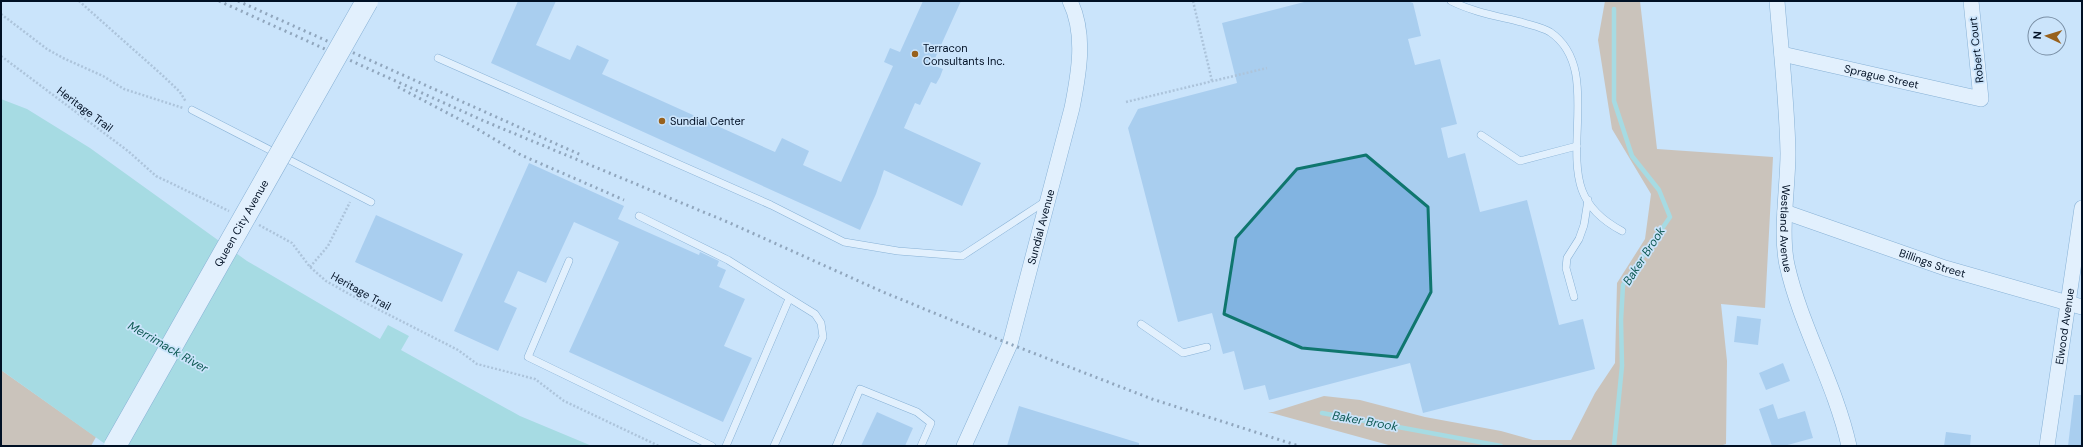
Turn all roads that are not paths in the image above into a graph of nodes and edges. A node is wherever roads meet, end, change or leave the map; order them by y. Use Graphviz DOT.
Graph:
graph roads {
  1 [pos="367,1"];
  2 [pos="1070,1"];
  3 [pos="1451,1"];
  4 [pos="1777,1"];
  5 [pos="1971,1"];
  6 [pos="1782,54"];
  7 [pos="438,58"];
  8 [pos="1981,99"];
  9 [pos="192,110"];
  10 [pos="1481,135"];
  11 [pos="1577,146"];
  12 [pos="1048,200"];
  13 [pos="1588,200"];
  14 [pos="371,202"];
  15 [pos="2082,208"];
  16 [pos="1785,212"];
  17 [pos="639,216"];
  18 [pos="1622,231"];
  19 [pos="569,262"];
  20 [pos="1574,298"];
  21 [pos="789,299"];
  22 [pos="2075,306"];
  23 [pos="1141,324"];
  24 [pos="1207,347"];
  25 [pos="115,446"];
  26 [pos="712,446"];
  27 [pos="726,446"];
  28 [pos="774,446"];
  29 [pos="836,446"];
  30 [pos="921,446"];
  31 [pos="964,446"];
  32 [pos="1849,446"];
  33 [pos="2047,446"];
  1 -- 25 [label="main road, Queen City Avenue, bridge"];
  2 -- 12 [label="street, Sundial Avenue"];
  3 -- 11 [label="lane"];
  4 -- 6 [label="street, Westland Avenue"];
  5 -- 8 [label="street, Robert Court"];
  6 -- 8 [label="street, Sprague Street"];
  6 -- 16 [label="street, Westland Avenue"];
  7 -- 12 [label="lane"];
  9 -- 14 [label="lane"];
  10 -- 11 [label="lane"];
  11 -- 13 [label="lane"];
  12 -- 31 [label="street, Sundial Avenue"];
  13 -- 18 [label="lane"];
  13 -- 20 [label="lane"];
  15 -- 22 [label="street, Elwood Avenue"];
  16 -- 22 [label="street, Billings Street"];
  16 -- 32 [label="street, Westland Avenue"];
  17 -- 21 [label="lane"];
  19 -- 26 [label="lane"];
  21 -- 27 [label="lane"];
  21 -- 28 [label="lane"];
  22 -- 33 [label="street, Elwood Avenue"];
  23 -- 24 [label="lane"];
  29 -- 30 [label="lane"];
}
